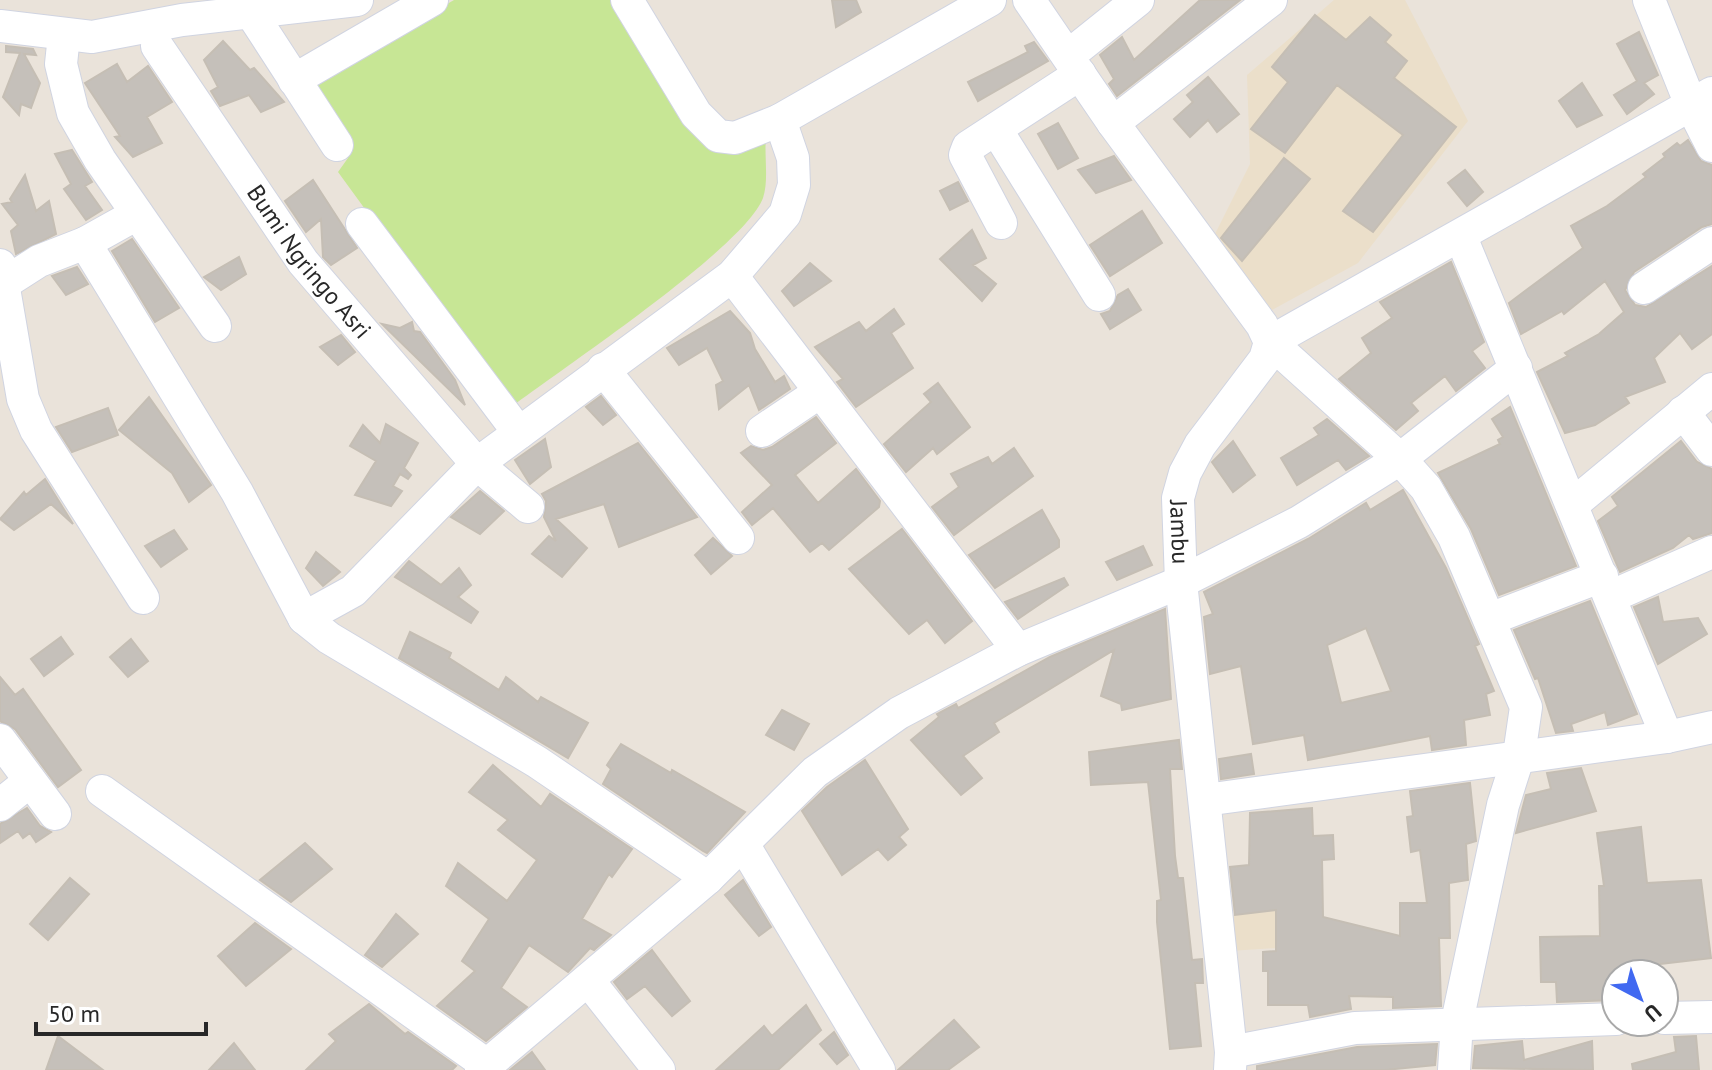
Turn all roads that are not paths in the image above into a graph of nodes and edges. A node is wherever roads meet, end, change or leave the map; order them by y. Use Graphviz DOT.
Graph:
graph roads {
  1 [pos="357,0"];
  2 [pos="432,0"];
  3 [pos="627,0"];
  4 [pos="990,0"];
  5 [pos="1029,0"];
  6 [pos="1138,0"];
  7 [pos="1271,0"];
  8 [pos="1649,0"];
  9 [pos="250,11"];
  10 [pos="0,26"];
  11 [pos="64,35"];
  12 [pos="157,46"];
  13 [pos="1074,65"];
  14 [pos="294,80"];
  15 [pos="1702,99"];
  16 [pos="780,120"];
  17 [pos="1113,123"];
  18 [pos="996,129"];
  19 [pos="337,145"];
  20 [pos="1712,146"];
  21 [pos="137,214"];
  22 [pos="1001,223"];
  23 [pos="362,224"];
  24 [pos="1461,237"];
  25 [pos="85,243"];
  26 [pos="1712,243"];
  27 [pos="732,276"];
  28 [pos="1,278"];
  29 [pos="1644,288"];
  30 [pos="1099,295"];
  31 [pos="215,326"];
  32 [pos="6,330"];
  33 [pos="1270,342"];
  34 [pos="1516,368"];
  35 [pos="603,369"];
  36 [pos="1712,389"];
  37 [pos="820,392"];
  38 [pos="1683,412"];
  39 [pos="762,431"];
  40 [pos="519,433"];
  41 [pos="1712,450"];
  42 [pos="1400,459"];
  43 [pos="477,464"];
  44 [pos="1572,505"];
  45 [pos="528,507"];
  46 [pos="738,538"];
  47 [pos="1712,552"];
  48 [pos="1181,582"];
  49 [pos="1606,587"];
  50 [pos="143,598"];
  51 [pos="304,618"];
  52 [pos="1490,619"];
  53 [pos="1018,650"];
  54 [pos="1712,727"];
  55 [pos="1667,737"];
  56 [pos="0,740"];
  57 [pos="1519,755"];
  58 [pos="30,781"];
  59 [pos="102,791"];
  60 [pos="1205,800"];
  61 [pos="0,805"];
  62 [pos="55,814"];
  63 [pos="743,844"];
  64 [pos="708,878"];
  65 [pos="588,980"];
  66 [pos="1712,1017"];
  67 [pos="1680,1018"];
  68 [pos="1600,1019"];
  69 [pos="1457,1022"];
  70 [pos="1231,1061"];
  71 [pos="484,1068"];
  72 [pos="659,1070"];
  73 [pos="879,1070"];
  74 [pos="1454,1070"];
  1 -- 9 [label="street"];
  2 -- 14 [label="street"];
  3 -- 16 [label="street"];
  4 -- 16 [label="street"];
  5 -- 13 [label="street"];
  6 -- 13 [label="street"];
  7 -- 17 [label="street"];
  8 -- 15 [label="street"];
  9 -- 11 [label="street"];
  9 -- 14 [label="street"];
  10 -- 11 [label="street"];
  11 -- 21 [label="street"];
  12 -- 43 [label="street, Bumi Ngringo Asri"];
  13 -- 17 [label="street"];
  13 -- 18 [label="street"];
  14 -- 19 [label="street"];
  15 -- 20 [label="street"];
  15 -- 24 [label="street"];
  16 -- 27 [label="street"];
  17 -- 33 [label="street"];
  18 -- 22 [label="street"];
  18 -- 30 [label="street"];
  21 -- 25 [label="street"];
  21 -- 31 [label="street"];
  23 -- 40 [label="street"];
  24 -- 33 [label="street"];
  24 -- 34 [label="street"];
  25 -- 28 [label="street"];
  25 -- 51 [label="street"];
  26 -- 29 [label="street"];
  27 -- 35 [label="street"];
  27 -- 37 [label="street"];
  28 -- 32 [label="street"];
  32 -- 50 [label="street"];
  33 -- 42 [label="street"];
  33 -- 48 [label="street, Jambu"];
  34 -- 42 [label="street"];
  34 -- 44 [label="street"];
  35 -- 40 [label="street"];
  35 -- 46 [label="street"];
  36 -- 38 [label="street"];
  37 -- 39 [label="street"];
  37 -- 53 [label="street"];
  38 -- 41 [label="street"];
  38 -- 44 [label="street"];
  40 -- 43 [label="street"];
  42 -- 48 [label="street"];
  42 -- 52 [label="street"];
  43 -- 45 [label="street, Bumi Ngringo Asri"];
  43 -- 51 [label="street"];
  44 -- 49 [label="street"];
  47 -- 49 [label="street"];
  48 -- 53 [label="street"];
  48 -- 60 [label="street, Jambu"];
  49 -- 52 [label="street"];
  49 -- 55 [label="street"];
  51 -- 64 [label="street"];
  52 -- 57 [label="street"];
  53 -- 63 [label="street"];
  54 -- 55 [label="street"];
  55 -- 57 [label="street"];
  56 -- 58 [label="street"];
  57 -- 60 [label="street"];
  57 -- 69 [label="street"];
  58 -- 61 [label="street"];
  58 -- 62 [label="street"];
  59 -- 71 [label="street"];
  60 -- 70 [label="street, Jambu"];
  63 -- 64 [label="street"];
  63 -- 73 [label="street"];
  64 -- 65 [label="street"];
  65 -- 71 [label="street"];
  65 -- 72 [label="street"];
  66 -- 67 [label="street"];
  68 -- 69 [label="street"];
  69 -- 70 [label="street"];
  69 -- 74 [label="street"];
}
